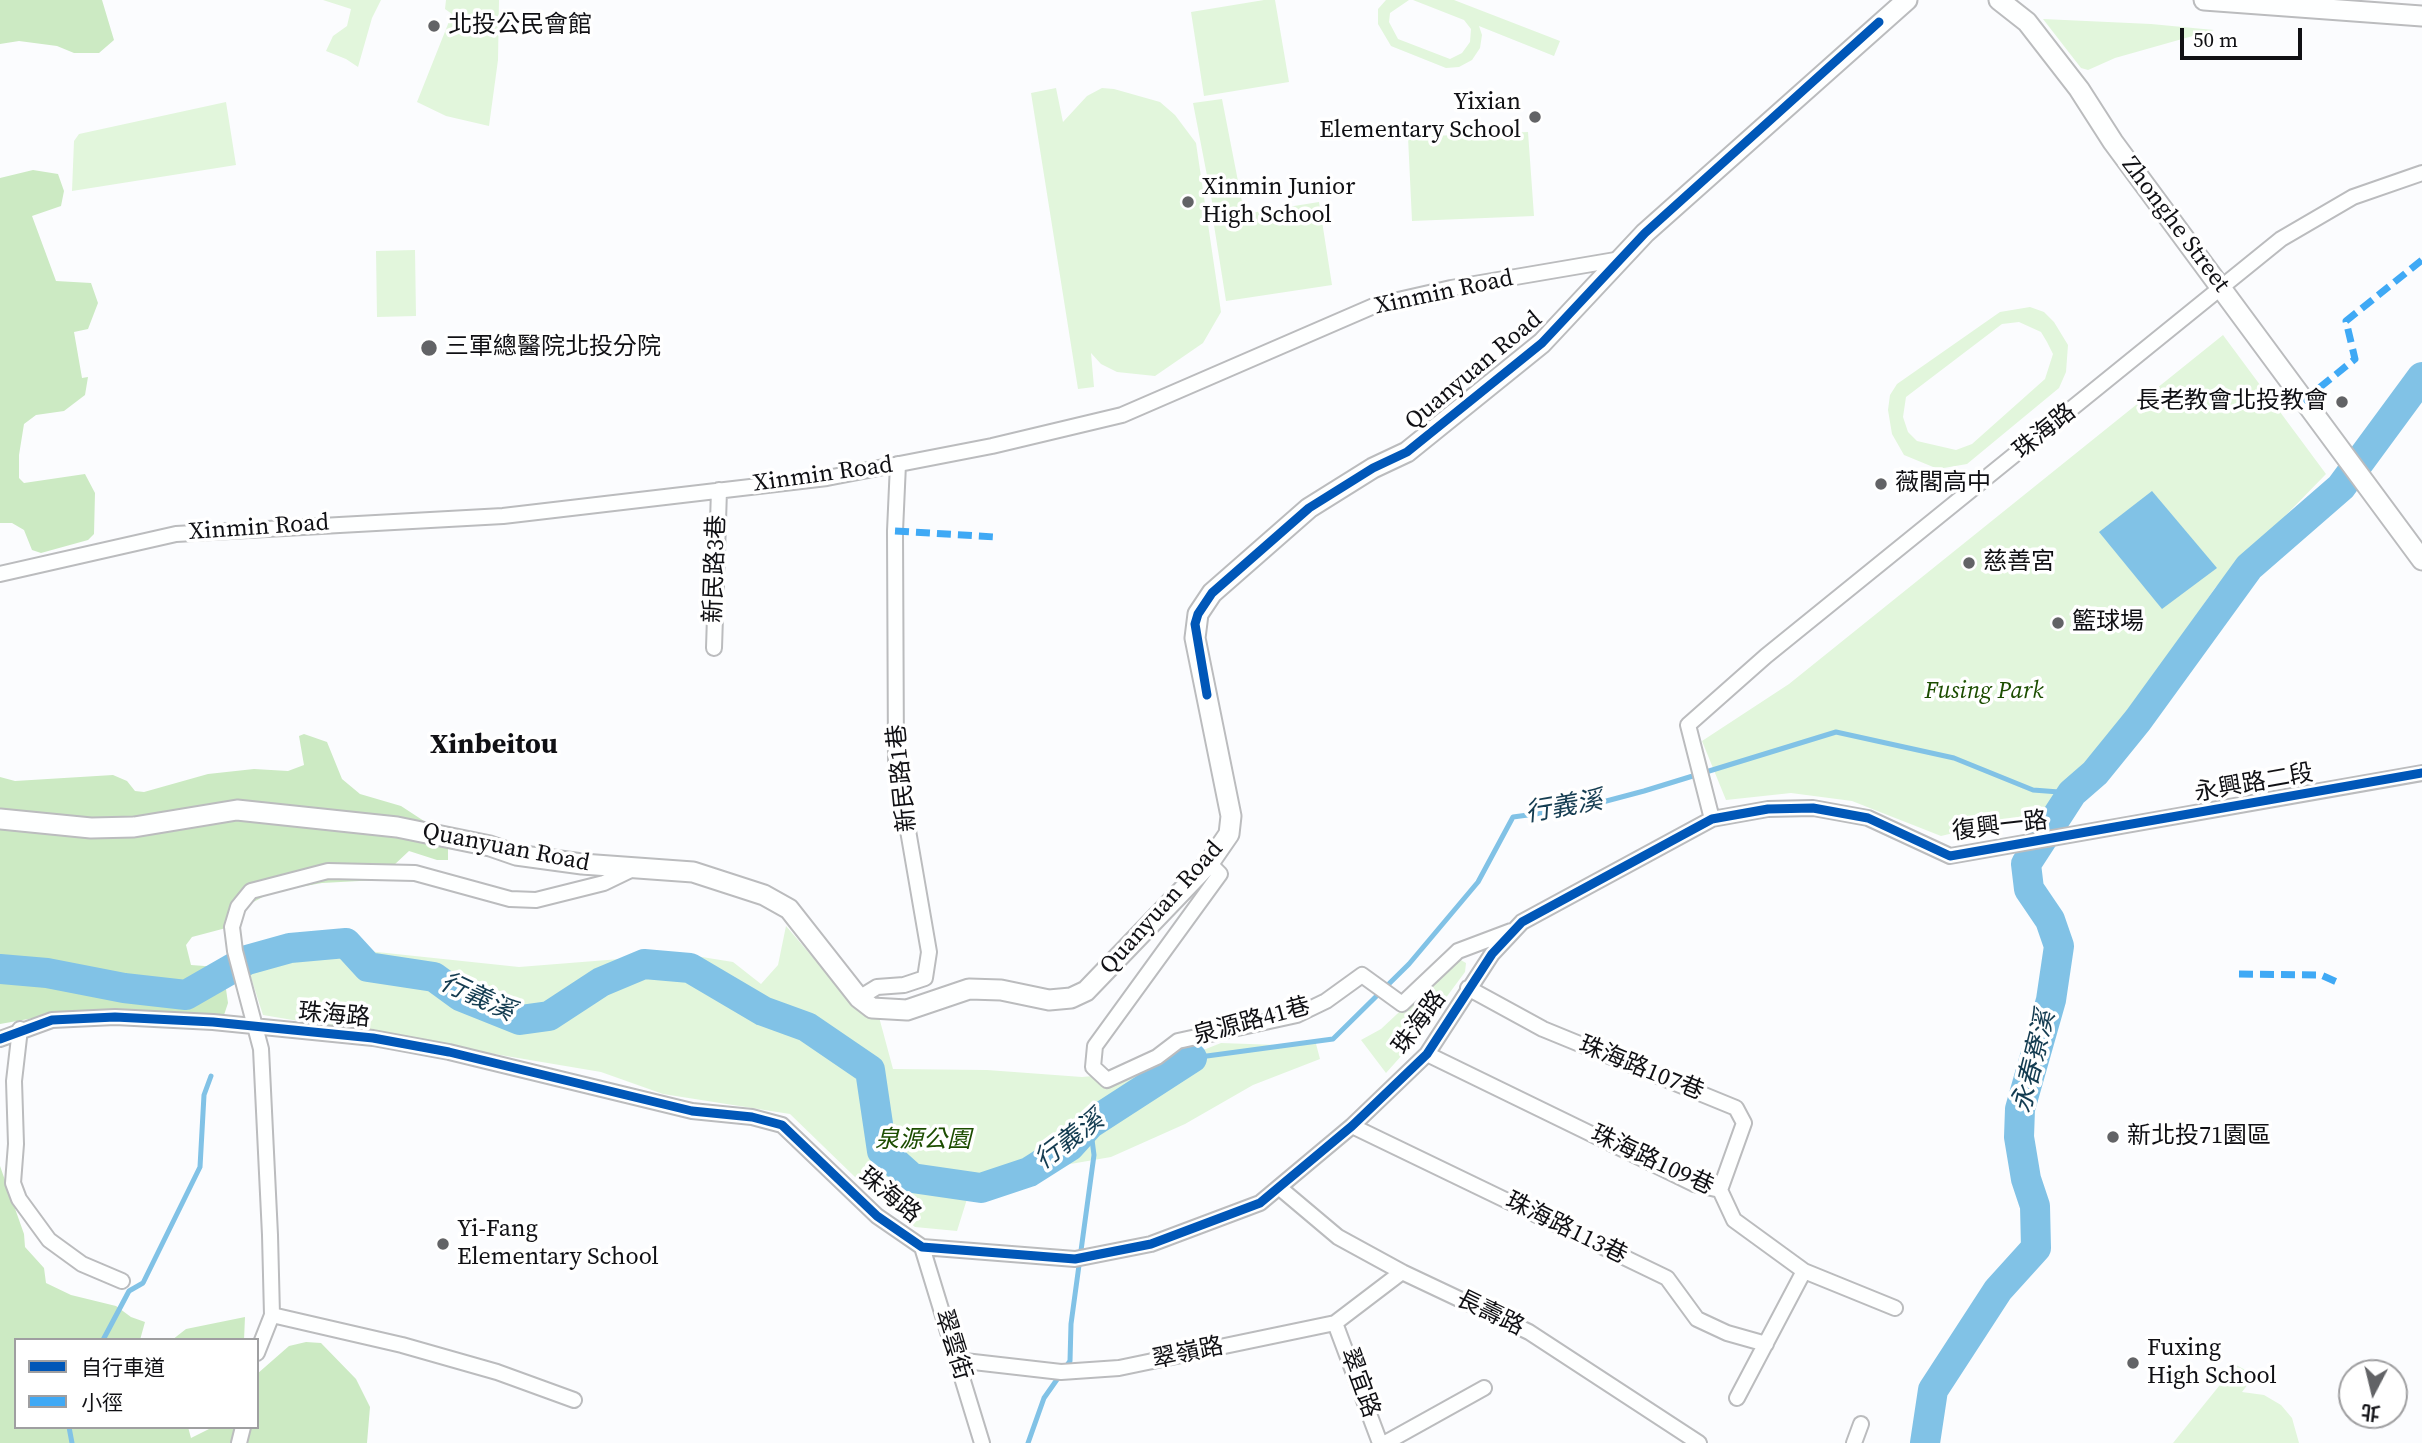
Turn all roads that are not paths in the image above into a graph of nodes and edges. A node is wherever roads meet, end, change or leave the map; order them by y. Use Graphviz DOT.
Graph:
graph roads {
  1 [pos="1893,0"];
  2 [pos="1907,0"];
  3 [pos="1999,0"];
  4 [pos="2204,0"];
  5 [pos="2422,16"];
  6 [pos="1879,22"];
  7 [pos="2422,173"];
  8 [pos="1620,259"];
  9 [pos="2223,288"];
  10 [pos="898,464"];
  11 [pos="719,490"];
  12 [pos="2422,560"];
  13 [pos="0,574"];
  14 [pos="714,648"];
  15 [pos="2422,773"];
  16 [pos="0,819"];
  17 [pos="1712,819"];
  18 [pos="2092,832"];
  19 [pos="1209,863"];
  20 [pos="636,867"];
  21 [pos="1513,930"];
  22 [pos="1468,988"];
  23 [pos="859,998"];
  24 [pos="255,1027"];
  25 [pos="20,1029"];
  26 [pos="0,1039"];
  27 [pos="1427,1054"];
  28 [pos="1352,1126"];
  29 [pos="1281,1189"];
  30 [pos="1720,1190"];
  31 [pos="922,1247"];
  32 [pos="1804,1271"];
  33 [pos="1402,1272"];
  34 [pos="122,1281"];
  35 [pos="1895,1308"];
  36 [pos="272,1315"];
  37 [pos="1335,1323"];
  38 [pos="1766,1344"];
  39 [pos="259,1348"];
  40 [pos="956,1360"];
  41 [pos="1484,1388"];
  42 [pos="1737,1398"];
  43 [pos="574,1400"];
  44 [pos="1861,1424"];
  45 [pos="982,1443"];
  46 [pos="1383,1443"];
  47 [pos="1699,1443"];
  48 [pos="1854,1443"];
  1 -- 6 [label="street"];
  2 -- 6 [label="street, Quanyuan Road"];
  3 -- 9 [label="street, Zhonghe Street"];
  4 -- 5 [label="street"];
  6 -- 8 [label="street, Quanyuan Road"];
  7 -- 9 [label="street, 珠海路"];
  8 -- 10 [label="street, Xinmin Road"];
  8 -- 19 [label="street, Quanyuan Road"];
  9 -- 12 [label="street, Zhonghe Street"];
  9 -- 17 [label="street, 珠海路"];
  10 -- 11 [label="street, Xinmin Road"];
  10 -- 23 [label="street, 新民路1巷"];
  11 -- 13 [label="street, Xinmin Road"];
  11 -- 14 [label="street, 新民路3巷"];
  15 -- 18 [label="street, 永興路二段"];
  16 -- 20 [label="street, Quanyuan Road"];
  17 -- 18 [label="street, 復興一路"];
  17 -- 21 [label="street, 珠海路"];
  19 -- 21 [label="street, 泉源路41巷"];
  19 -- 23 [label="street, Quanyuan Road"];
  20 -- 23 [label="street, Quanyuan Road"];
  20 -- 24 [label="street"];
  21 -- 22 [label="street, 珠海路"];
  22 -- 27 [label="street, 珠海路"];
  22 -- 30 [label="street, 珠海路107巷"];
  24 -- 25 [label="street, 珠海路"];
  24 -- 31 [label="street, 珠海路"];
  24 -- 36 [label="street"];
  25 -- 26 [label="street, 珠海路"];
  25 -- 34 [label="street"];
  27 -- 28 [label="street, 珠海路"];
  27 -- 30 [label="street, 珠海路109巷"];
  28 -- 29 [label="street, 珠海路"];
  28 -- 38 [label="street, 珠海路113巷"];
  29 -- 31 [label="street, 珠海路"];
  29 -- 33 [label="street, 長壽路"];
  30 -- 32 [label="street, 珠海路109巷"];
  31 -- 40 [label="street, 翠雲街"];
  32 -- 35 [label="street, 珠海路109巷"];
  32 -- 38 [label="street"];
  33 -- 37 [label="street, 翠嶺路"];
  33 -- 47 [label="street, 長壽路"];
  36 -- 39 [label="street"];
  36 -- 43 [label="street"];
  37 -- 40 [label="street, 翠嶺路"];
  37 -- 46 [label="street, 翠宜路"];
  38 -- 42 [label="street"];
  40 -- 45 [label="street, 翠雲街"];
  41 -- 46 [label="street"];
  44 -- 48 [label="street"];
}
